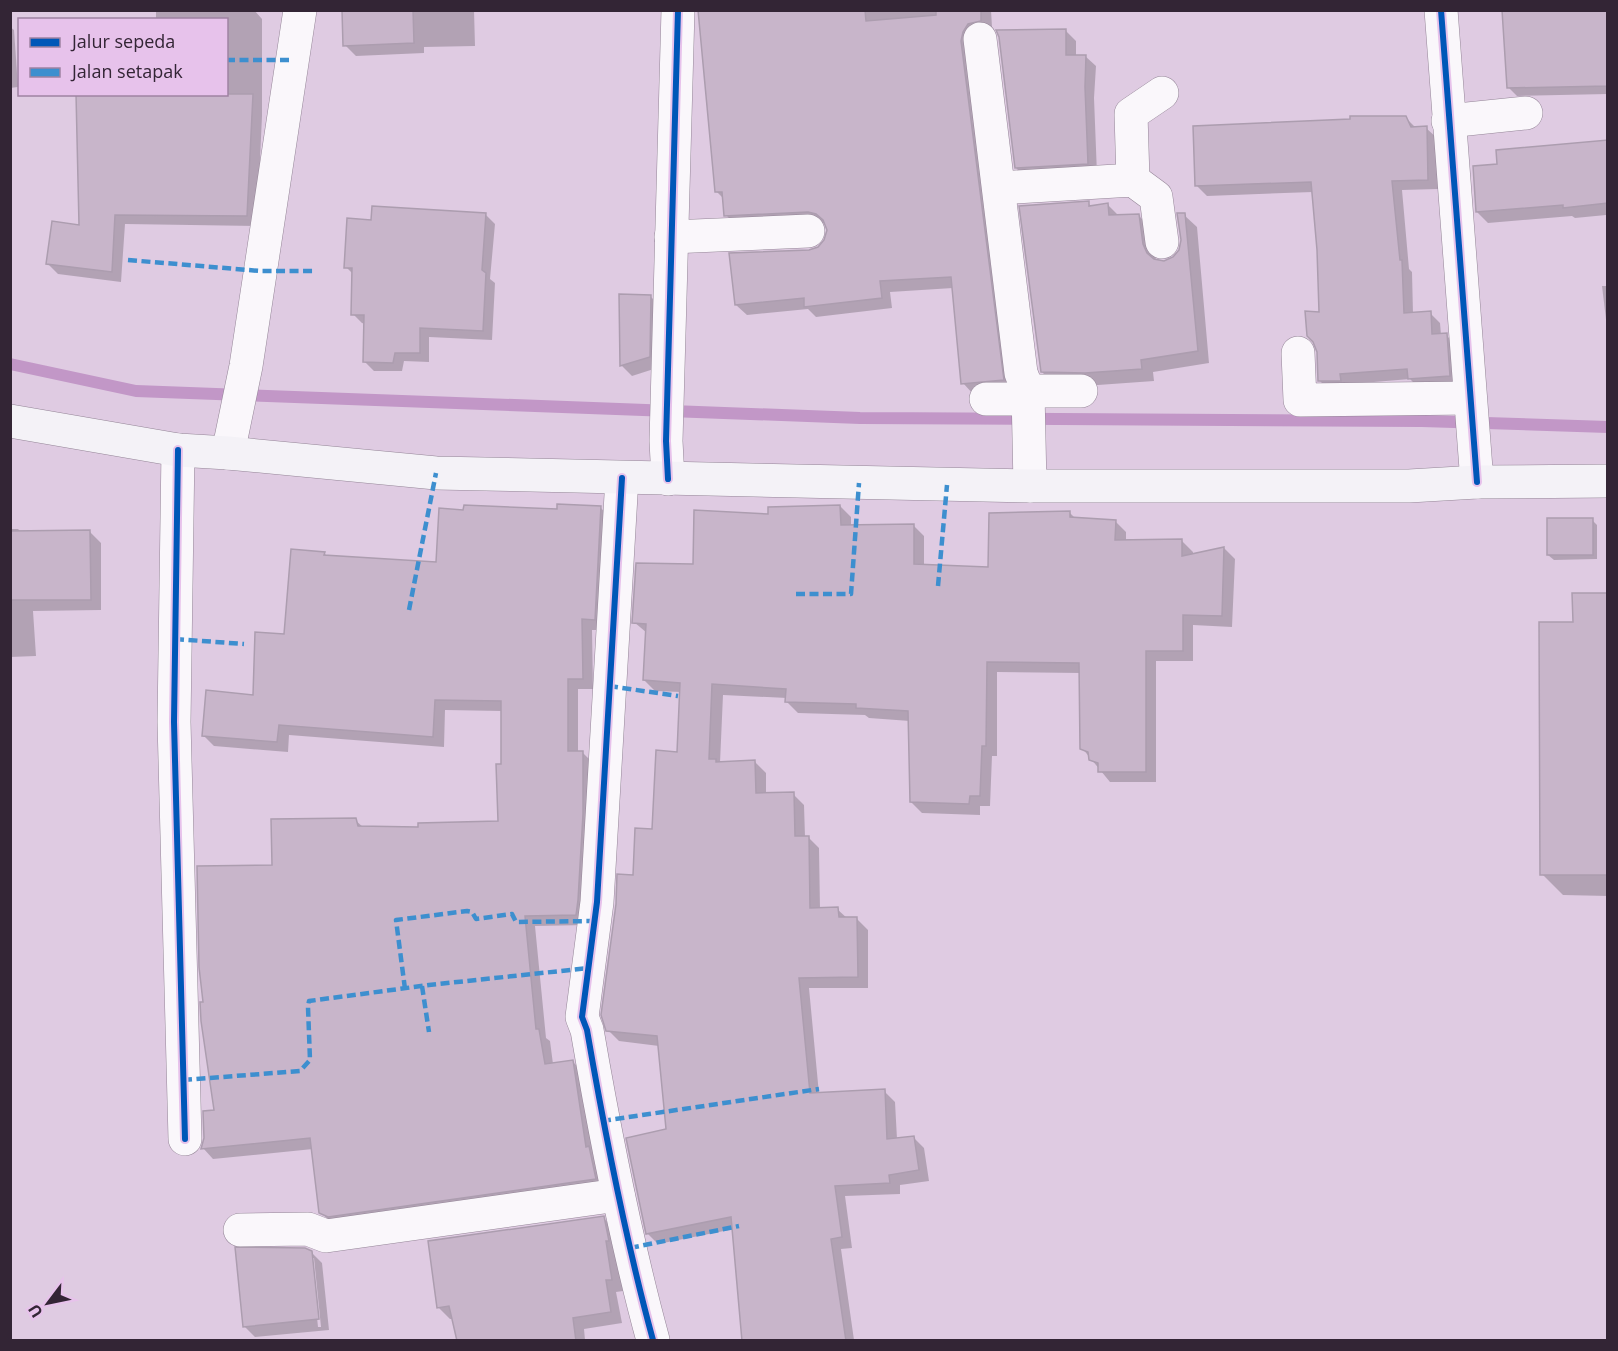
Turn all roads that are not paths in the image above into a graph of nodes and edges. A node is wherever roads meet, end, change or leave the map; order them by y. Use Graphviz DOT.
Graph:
graph roads {
  1 [pos="300,10"];
  2 [pos="678,10"];
  3 [pos="1441,10"];
  4 [pos="980,39"];
  5 [pos="1162,93"];
  6 [pos="1526,113"];
  7 [pos="1448,121"];
  8 [pos="1133,180"];
  9 [pos="999,188"];
  10 [pos="808,231"];
  11 [pos="671,237"];
  12 [pos="1162,242"];
  13 [pos="1298,353"];
  14 [pos="1470,389"];
  15 [pos="1081,391"];
  16 [pos="1029,395"];
  17 [pos="986,399"];
  18 [pos="10,421"];
  19 [pos="178,450"];
  20 [pos="228,453"];
  21 [pos="1477,470"];
  22 [pos="622,478"];
  23 [pos="668,479"];
  24 [pos="1608,481"];
  25 [pos="1030,486"];
  26 [pos="185,1139"];
  27 [pos="618,1195"];
  28 [pos="240,1230"];
  29 [pos="653,1341"];
  1 -- 20 [label="street"];
  2 -- 11 [label="street"];
  3 -- 7 [label="street"];
  4 -- 9 [label="street"];
  5 -- 8 [label="street"];
  6 -- 7 [label="street"];
  7 -- 14 [label="street"];
  8 -- 9 [label="street"];
  8 -- 12 [label="street"];
  9 -- 16 [label="street"];
  10 -- 11 [label="street"];
  11 -- 23 [label="street"];
  13 -- 14 [label="street"];
  14 -- 21 [label="street"];
  15 -- 16 [label="street"];
  16 -- 17 [label="street"];
  16 -- 25 [label="street"];
  18 -- 19 [label="main road"];
  19 -- 20 [label="main road"];
  19 -- 26 [label="street"];
  20 -- 22 [label="main road"];
  21 -- 24 [label="main road"];
  21 -- 25 [label="main road"];
  22 -- 23 [label="main road"];
  22 -- 27 [label="street"];
  23 -- 25 [label="main road"];
  27 -- 28 [label="street"];
  27 -- 29 [label="street"];
}
